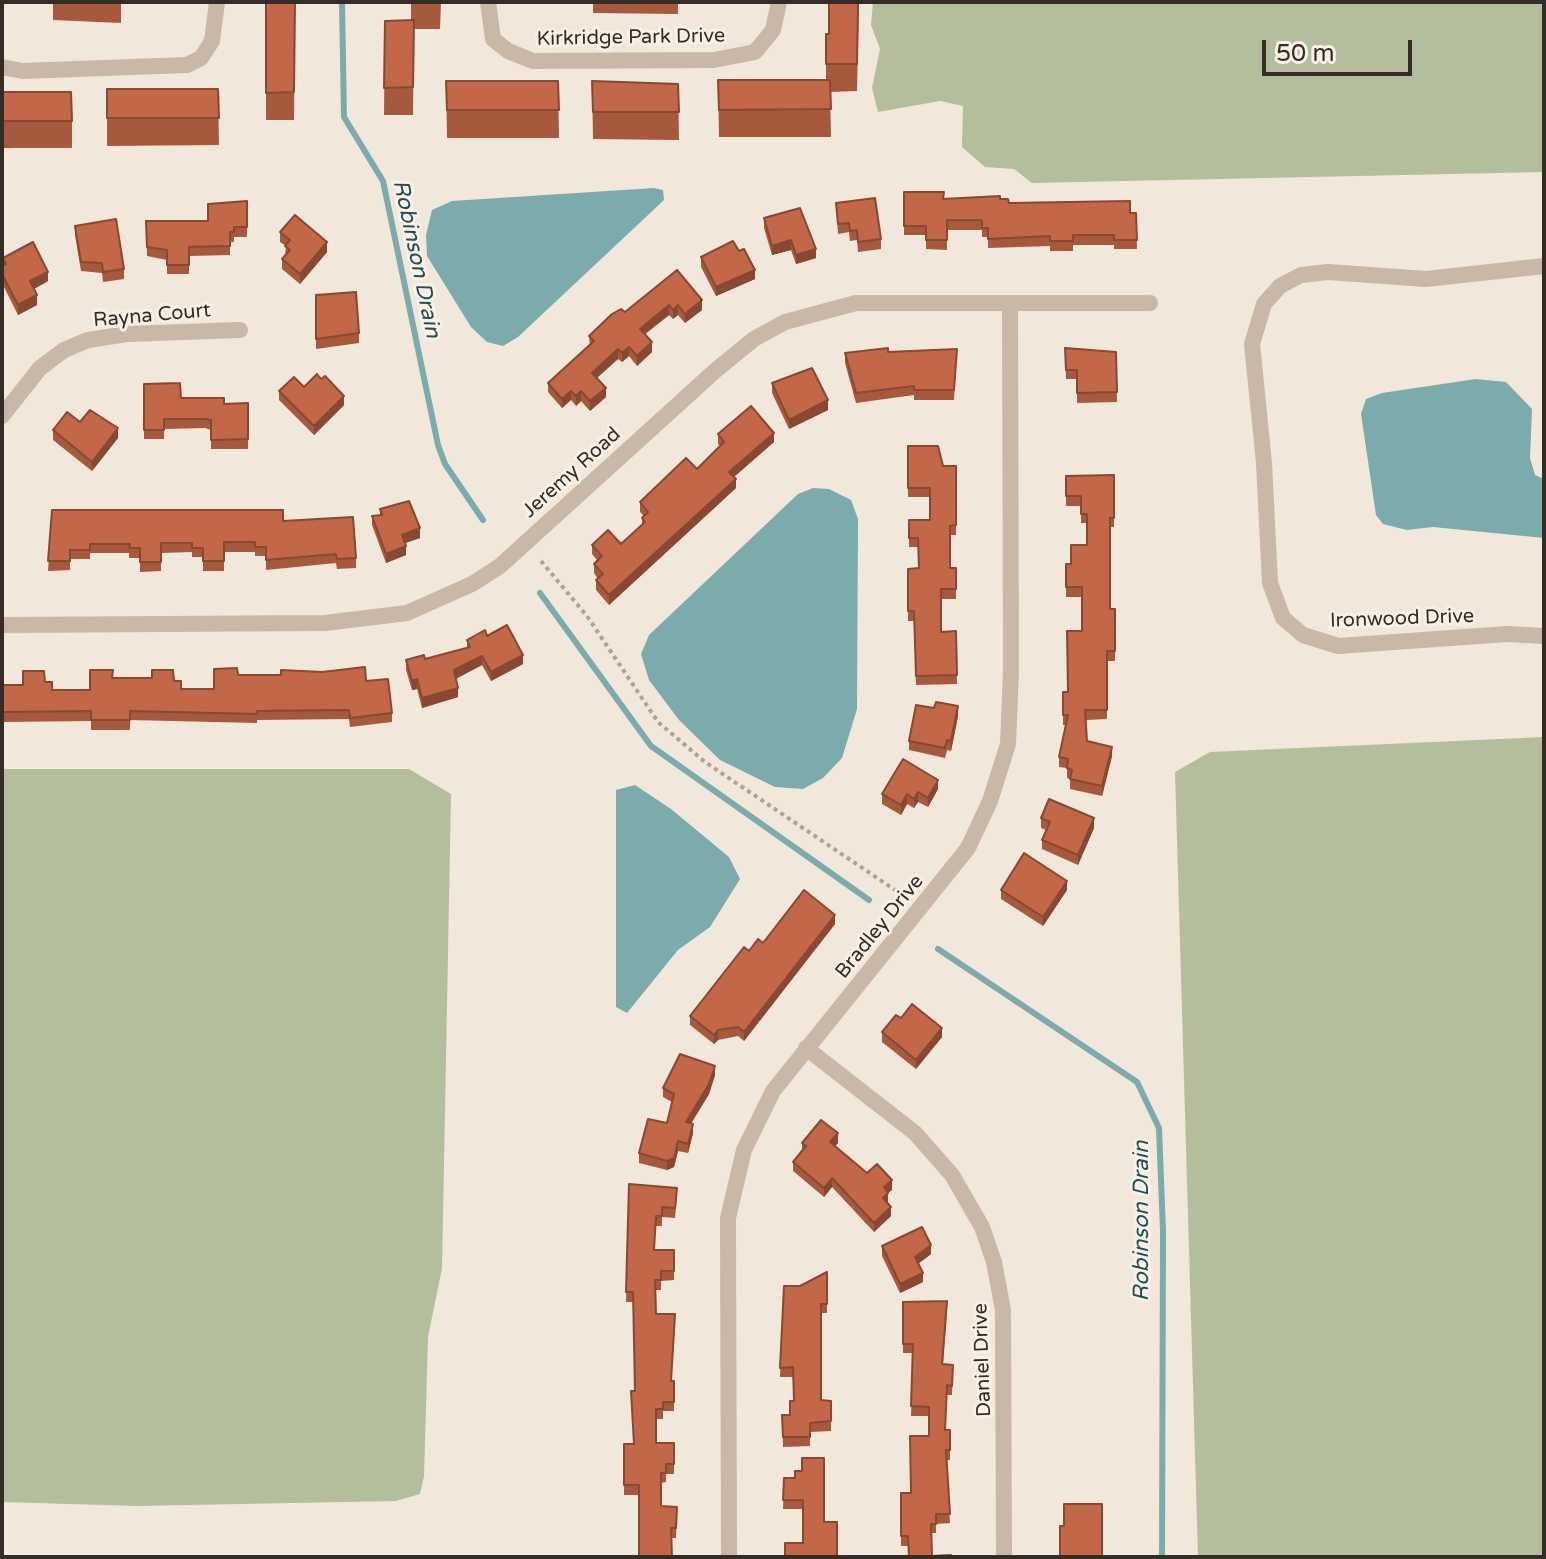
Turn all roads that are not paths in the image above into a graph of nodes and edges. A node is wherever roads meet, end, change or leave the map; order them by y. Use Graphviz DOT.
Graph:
graph roads {
  1 [pos="217,2"];
  2 [pos="488,2"];
  3 [pos="779,2"];
  4 [pos="2,67"];
  5 [pos="1544,266"];
  6 [pos="1150,303"];
  7 [pos="1010,304"];
  8 [pos="240,330"];
  9 [pos="2,416"];
  10 [pos="2,625"];
  11 [pos="1544,636"];
  12 [pos="806,1048"];
  13 [pos="729,1557"];
  14 [pos="1004,1557"];
  1 -- 4 [label="street"];
  2 -- 3 [label="street, Kirkridge Park Drive"];
  5 -- 11 [label="street, Ironwood Drive"];
  6 -- 7 [label="street, Jeremy Road"];
  7 -- 10 [label="street, Jeremy Road"];
  7 -- 12 [label="street, Bradley Drive"];
  8 -- 9 [label="street, Rayna Court"];
  12 -- 13 [label="street, Bradley Drive"];
  12 -- 14 [label="street, Daniel Drive"];
}
